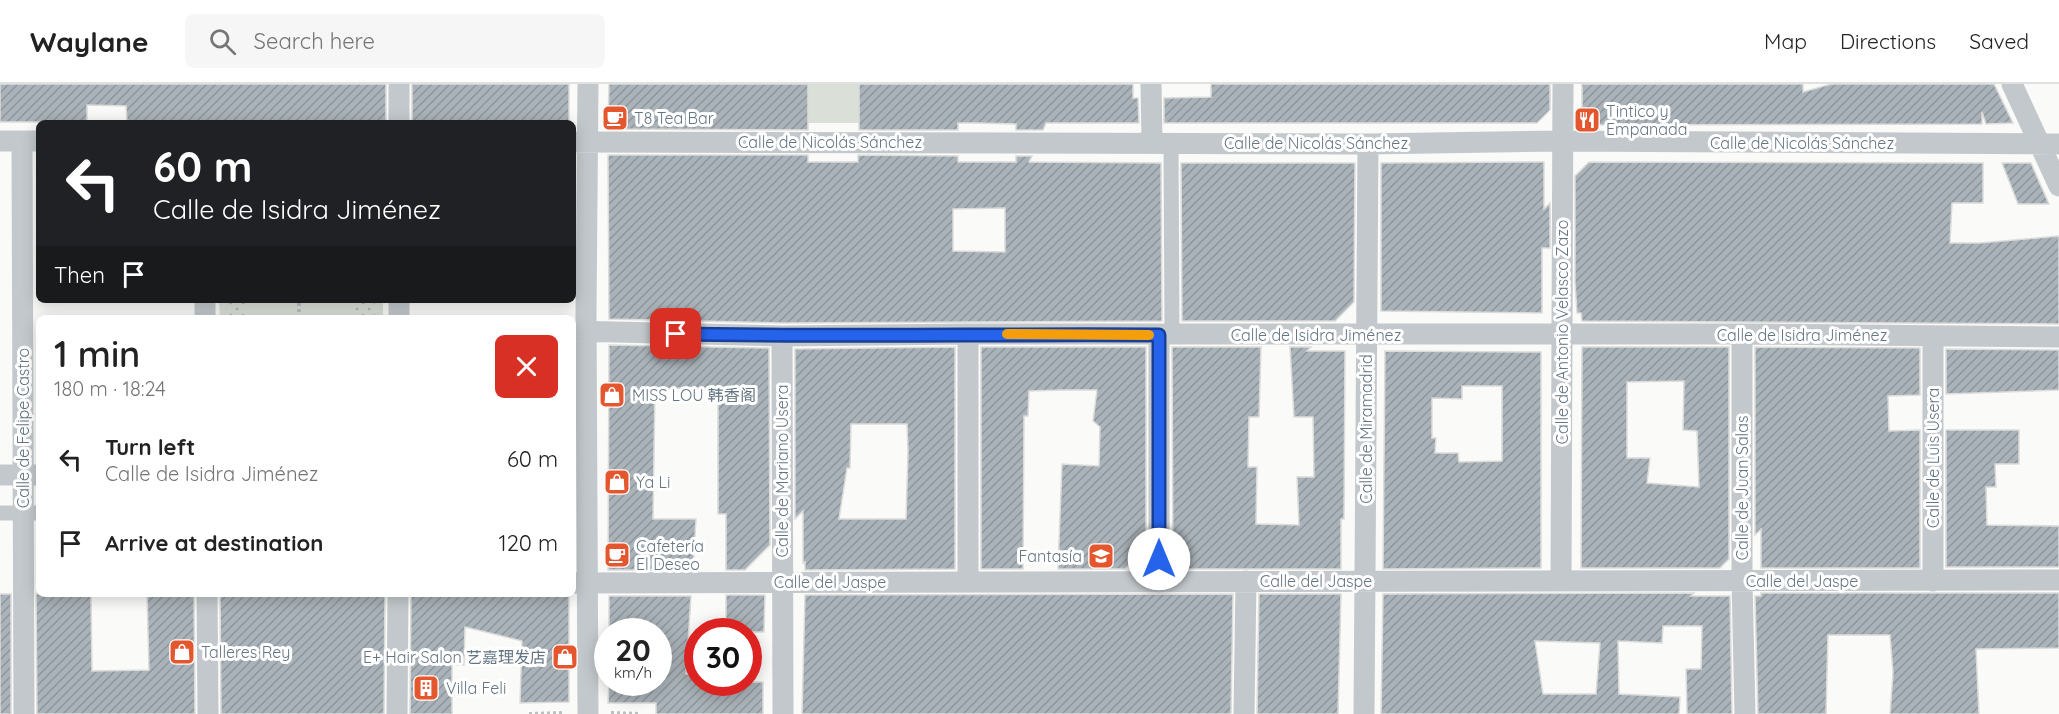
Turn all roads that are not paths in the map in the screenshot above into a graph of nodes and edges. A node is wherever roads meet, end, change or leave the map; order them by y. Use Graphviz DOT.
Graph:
graph roads {
  1 [pos="399,84"];
  2 [pos="588,84"];
  3 [pos="1151,84"];
  4 [pos="1563,84"];
  5 [pos="2012,84"];
  6 [pos="399,120"];
  7 [pos="0,141"];
  8 [pos="30,141"];
  9 [pos="1563,141"];
  10 [pos="580,142"];
  11 [pos="1162,142"];
  12 [pos="1368,144"];
  13 [pos="2050,144"];
  14 [pos="2059,186"];
  15 [pos="31,238"];
  16 [pos="580,332"];
  17 [pos="968,334"];
  18 [pos="1562,334"];
  19 [pos="1742,334"];
  20 [pos="1166,335"];
  21 [pos="1366,335"];
  22 [pos="782,336"];
  23 [pos="1933,336"];
  24 [pos="2059,337"];
  25 [pos="0,475"];
  26 [pos="32,475"];
  27 [pos="0,513"];
  28 [pos="31,513"];
  29 [pos="2059,580"];
  30 [pos="1245,581"];
  31 [pos="1561,581"];
  32 [pos="1742,581"];
  33 [pos="1933,581"];
  34 [pos="782,582"];
  35 [pos="968,582"];
  36 [pos="1159,582"];
  37 [pos="1365,582"];
  38 [pos="580,583"];
  39 [pos="207,597"];
  40 [pos="398,597"];
  41 [pos="588,713"];
  42 [pos="24,714"];
  43 [pos="208,714"];
  44 [pos="397,714"];
  45 [pos="783,714"];
  46 [pos="1245,714"];
  47 [pos="1364,714"];
  48 [pos="1745,714"];
  1 -- 6 [label="street"];
  2 -- 10 [label="street"];
  3 -- 11 [label="street"];
  4 -- 9 [label="street, Calle de Antonio Velasco Zazo"];
  5 -- 13 [label="street"];
  7 -- 8 [label="street"];
  8 -- 15 [label="street, Calle de Felipe Castro"];
  9 -- 12 [label="street, Calle de Nicolás Sánchez"];
  9 -- 13 [label="street, Calle de Nicolás Sánchez"];
  9 -- 18 [label="street, Calle de Antonio Velasco Zazo"];
  10 -- 11 [label="street, Calle de Nicolás Sánchez"];
  10 -- 16 [label="street"];
  11 -- 12 [label="street, Calle de Nicolás Sánchez"];
  11 -- 20 [label="street"];
  12 -- 21 [label="street, Calle de Miramadrid"];
  13 -- 14 [label="street"];
  15 -- 26 [label="street, Calle de Felipe Castro"];
  16 -- 22 [label="street, Calle de Isidra Jiménez"];
  16 -- 38 [label="street"];
  17 -- 20 [label="street, Calle de Isidra Jiménez"];
  17 -- 22 [label="street, Calle de Isidra Jiménez"];
  17 -- 35 [label="street"];
  18 -- 19 [label="street, Calle de Isidra Jiménez"];
  18 -- 21 [label="street, Calle de Isidra Jiménez"];
  18 -- 31 [label="street, Calle de Antonio Velasco Zazo"];
  19 -- 23 [label="street, Calle de Isidra Jiménez"];
  19 -- 32 [label="street, Calle de Juan Salas"];
  20 -- 21 [label="street, Calle de Isidra Jiménez"];
  20 -- 36 [label="street"];
  21 -- 37 [label="street, Calle de Miramadrid"];
  22 -- 34 [label="street, Calle de Mariano Usera"];
  23 -- 24 [label="street, Calle de Isidra Jiménez"];
  23 -- 33 [label="street, Calle de Luis Usera"];
  25 -- 26 [label="street"];
  26 -- 28 [label="street, Calle de Felipe Castro"];
  27 -- 28 [label="street"];
  28 -- 42 [label="street, Calle de Felipe Castro"];
  29 -- 33 [label="street, Calle del Jaspe"];
  30 -- 36 [label="street, Calle del Jaspe"];
  30 -- 37 [label="street, Calle del Jaspe"];
  30 -- 46 [label="street"];
  31 -- 32 [label="street, Calle del Jaspe"];
  31 -- 37 [label="street, Calle del Jaspe"];
  32 -- 33 [label="street, Calle del Jaspe"];
  32 -- 48 [label="street, Calle de Juan Salas"];
  34 -- 35 [label="street, Calle del Jaspe"];
  34 -- 38 [label="street, Calle del Jaspe"];
  34 -- 45 [label="street, Calle de Mariano Usera"];
  35 -- 36 [label="street, Calle del Jaspe"];
  37 -- 47 [label="street, Calle de Miramadrid"];
  38 -- 41 [label="street"];
  39 -- 43 [label="street"];
  40 -- 44 [label="street"];
}
